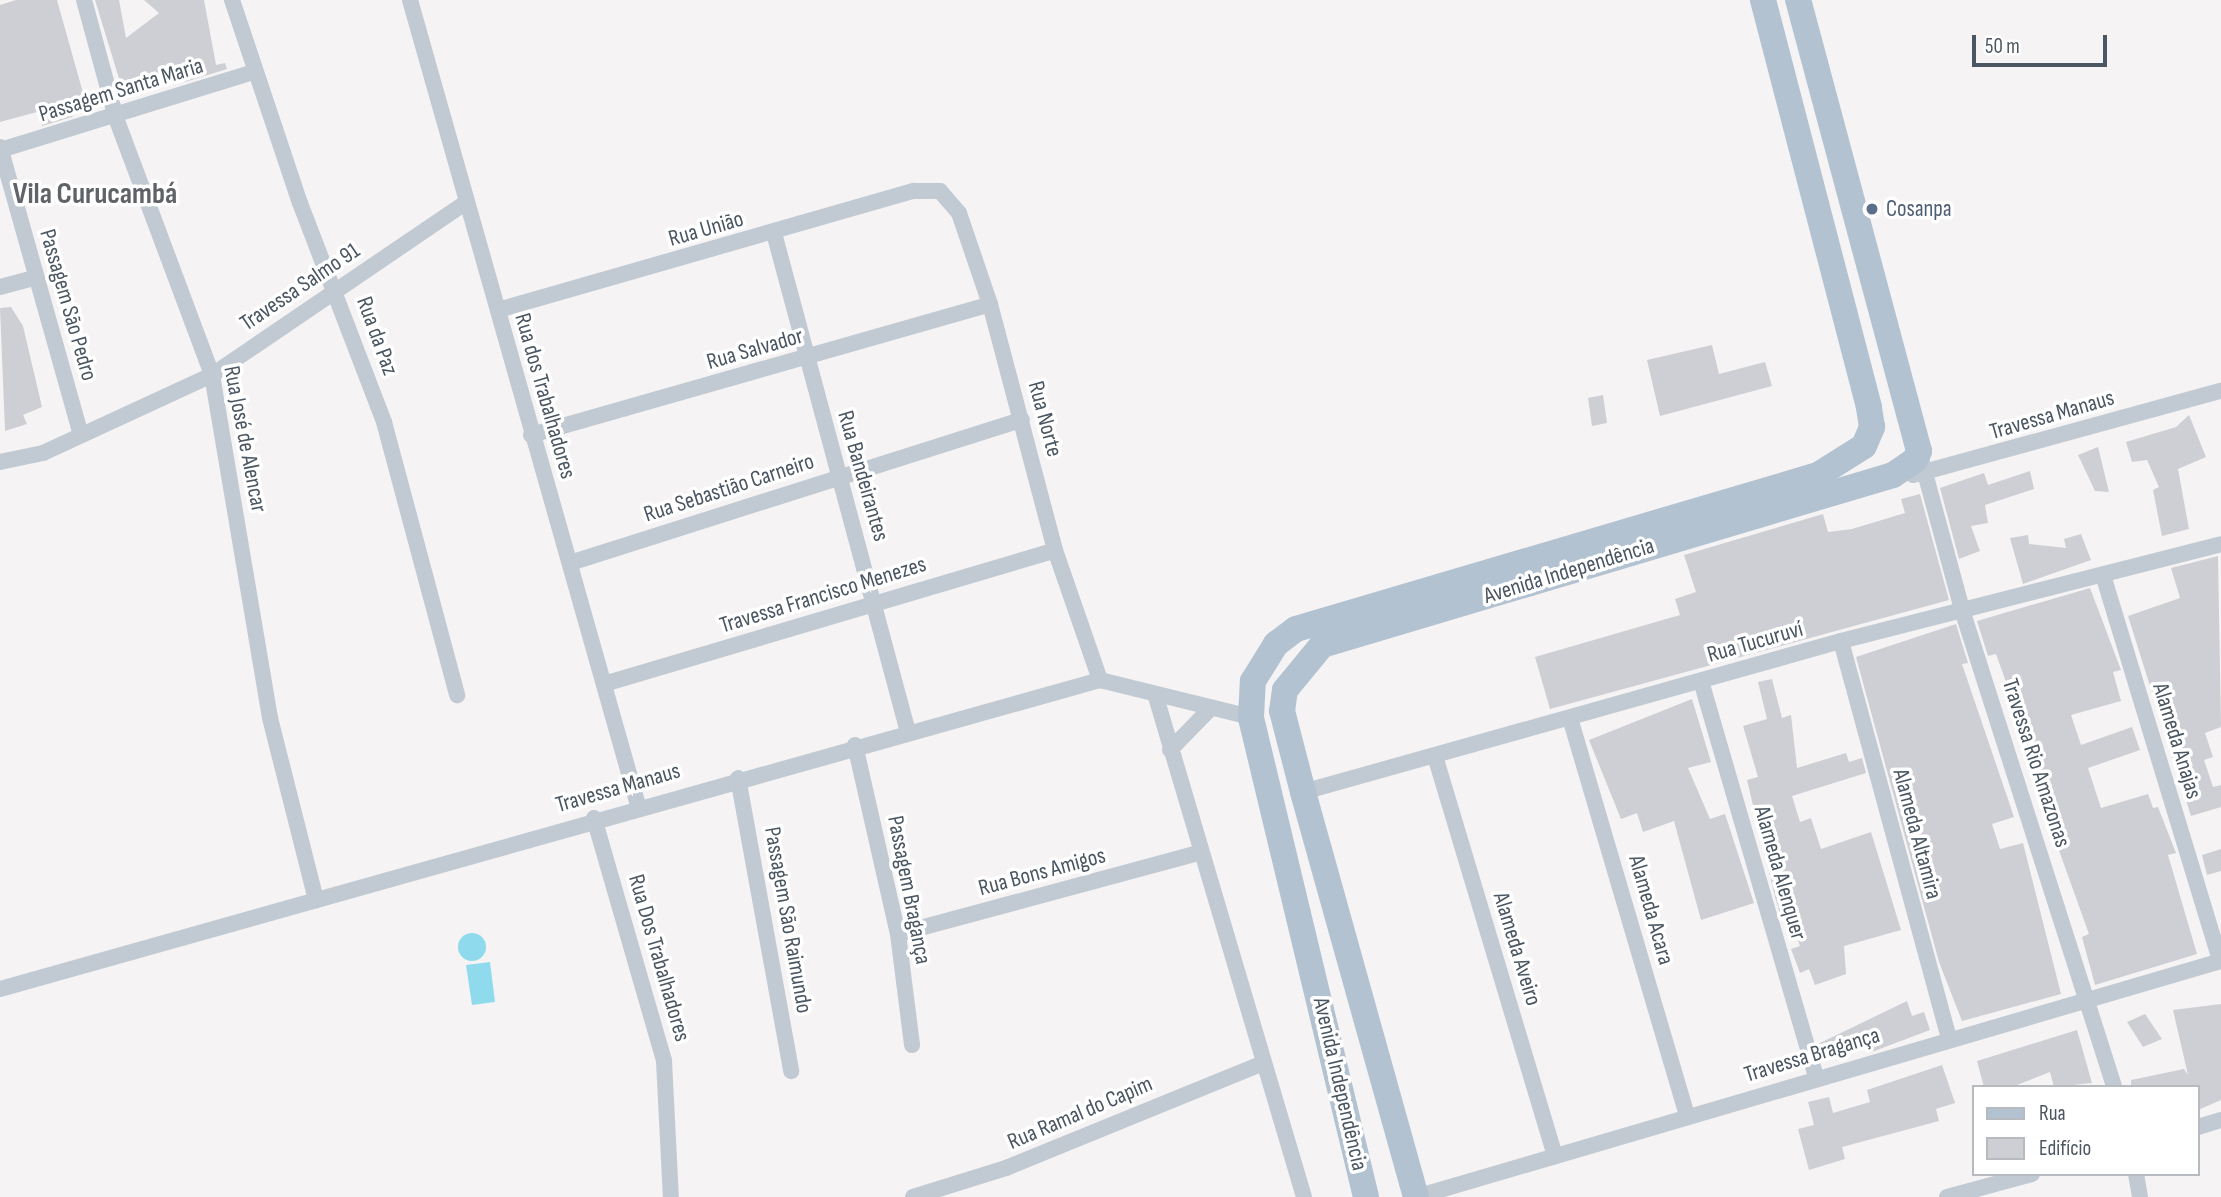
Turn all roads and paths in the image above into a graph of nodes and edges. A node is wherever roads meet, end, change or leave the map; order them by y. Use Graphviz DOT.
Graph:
graph roads {
  1 [pos="84,0"];
  2 [pos="232,0"];
  3 [pos="410,0"];
  4 [pos="1763,0"];
  5 [pos="1798,0"];
  6 [pos="254,72"];
  7 [pos="116,118"];
  8 [pos="0,149"];
  9 [pos="925,189"];
  10 [pos="465,203"];
  11 [pos="775,233"];
  12 [pos="37,277"];
  13 [pos="0,287"];
  14 [pos="335,290"];
  15 [pos="990,304"];
  16 [pos="498,310"];
  17 [pos="806,358"];
  18 [pos="212,375"];
  19 [pos="2221,391"];
  20 [pos="1022,420"];
  21 [pos="81,435"];
  22 [pos="531,435"];
  23 [pos="0,462"];
  24 [pos="1921,463"];
  25 [pos="839,477"];
  26 [pos="2221,544"];
  27 [pos="1055,550"];
  28 [pos="570,563"];
  29 [pos="2103,575"];
  30 [pos="876,602"];
  31 [pos="1963,613"];
  32 [pos="1841,641"];
  33 [pos="1100,680"];
  34 [pos="1700,681"];
  35 [pos="604,684"];
  36 [pos="457,695"];
  37 [pos="1156,697"];
  38 [pos="1210,709"];
  39 [pos="1251,717"];
  40 [pos="1570,718"];
  41 [pos="908,732"];
  42 [pos="855,745"];
  43 [pos="1170,750"];
  44 [pos="1435,756"];
  45 [pos="738,778"];
  46 [pos="1303,792"];
  47 [pos="638,805"];
  48 [pos="594,818"];
  49 [pos="1198,853"];
  50 [pos="316,900"];
  51 [pos="898,934"];
  52 [pos="2220,961"];
  53 [pos="0,989"];
  54 [pos="2088,997"];
  55 [pos="1949,1038"];
  56 [pos="912,1045"];
  57 [pos="1261,1064"];
  58 [pos="791,1071"];
  59 [pos="1816,1078"];
  60 [pos="2113,1085"];
  61 [pos="1687,1116"];
  62 [pos="2221,1120"];
  63 [pos="2200,1126"];
  64 [pos="1555,1156"];
  65 [pos="2025,1176"];
  66 [pos="2136,1176"];
  67 [pos="671,1197"];
  68 [pos="914,1197"];
  69 [pos="1304,1197"];
  70 [pos="1366,1197"];
  71 [pos="1416,1197"];
  72 [pos="1947,1197"];
  73 [pos="2140,1197"];
  1 -- 7 [label="street, Rua José de Alencar"];
  2 -- 6 [label="street, Rua da Paz"];
  3 -- 10 [label="street, Rua dos Trabalhadores"];
  4 -- 39 [label="main road, Avenida Independência"];
  5 -- 24 [label="main road"];
  6 -- 7 [label="street, Passagem Santa Maria"];
  6 -- 14 [label="street, Rua da Paz"];
  7 -- 8 [label="street, Passagem Santa Maria"];
  7 -- 18 [label="street, Rua José de Alencar"];
  8 -- 12 [label="street, Passagem São Pedro"];
  9 -- 11 [label="street, Rua União"];
  9 -- 15 [label="street, Rua Norte"];
  10 -- 14 [label="street, Travessa Salmo 91"];
  10 -- 16 [label="street, Rua dos Trabalhadores"];
  11 -- 16 [label="street, Rua União"];
  11 -- 17 [label="street, Rua Bandeirantes"];
  12 -- 13 [label="street"];
  12 -- 21 [label="street, Passagem São Pedro"];
  14 -- 18 [label="street, Travessa Salmo 91"];
  14 -- 36 [label="street, Rua da Paz"];
  15 -- 17 [label="street, Rua Salvador"];
  15 -- 20 [label="street, Rua Norte"];
  16 -- 22 [label="street, Rua dos Trabalhadores"];
  17 -- 22 [label="street, Rua Salvador"];
  17 -- 25 [label="street, Rua Bandeirantes"];
  18 -- 21 [label="street, Travessa Salmo 91"];
  18 -- 50 [label="street, Rua José de Alencar"];
  19 -- 24 [label="street, Travessa Manaus"];
  20 -- 25 [label="street, Rua Sebastião Carneiro"];
  20 -- 27 [label="street, Rua Norte"];
  21 -- 23 [label="street, Travessa Salmo 91"];
  22 -- 28 [label="street, Rua dos Trabalhadores"];
  24 -- 31 [label="street, Travessa Rio Amazonas"];
  24 -- 46 [label="main road, Avenida Independência"];
  25 -- 28 [label="street, Rua Sebastião Carneiro"];
  25 -- 30 [label="street, Rua Bandeirantes"];
  26 -- 29 [label="street, Rua Tucuruví"];
  27 -- 30 [label="street, Travessa Francisco Menezes"];
  27 -- 33 [label="street, Rua Norte"];
  28 -- 35 [label="street, Rua dos Trabalhadores"];
  29 -- 31 [label="street, Rua Tucuruví"];
  29 -- 52 [label="street, Alameda Anajas"];
  30 -- 35 [label="street, Travessa Francisco Menezes"];
  30 -- 41 [label="street, Rua Bandeirantes"];
  31 -- 32 [label="street, Rua Tucuruví"];
  31 -- 54 [label="street, Travessa Rio Amazonas"];
  32 -- 34 [label="street, Rua Tucuruví"];
  32 -- 55 [label="street, Alameda Altamira"];
  33 -- 37 [label="street"];
  33 -- 41 [label="street, Travessa Manaus"];
  34 -- 40 [label="street, Rua Tucuruví"];
  34 -- 59 [label="street, Alameda Alenquer"];
  35 -- 47 [label="street, Rua dos Trabalhadores"];
  37 -- 38 [label="street"];
  37 -- 43 [label="street"];
  38 -- 39 [label="street"];
  38 -- 43 [label="street"];
  39 -- 70 [label="main road, Avenida Independência"];
  40 -- 44 [label="street, Rua Tucuruví"];
  40 -- 61 [label="street, Alameda Acara"];
  41 -- 42 [label="street, Travessa Manaus"];
  42 -- 45 [label="street, Travessa Manaus"];
  42 -- 51 [label="street, Passagem Bragança"];
  43 -- 49 [label="street"];
  44 -- 46 [label="street, Rua Tucuruví"];
  44 -- 64 [label="street, Alameda Aveiro"];
  45 -- 47 [label="street, Travessa Manaus"];
  45 -- 58 [label="street, Passagem São Raimundo"];
  46 -- 71 [label="main road, Avenida Independência"];
  47 -- 48 [label="street, Travessa Manaus"];
  48 -- 50 [label="street, Travessa Manaus"];
  48 -- 67 [label="street, Rua Dos Trabalhadores"];
  49 -- 51 [label="street, Rua Bons Amigos"];
  49 -- 57 [label="street"];
  50 -- 53 [label="street, Travessa Manaus"];
  51 -- 56 [label="street, Passagem Bragança"];
  52 -- 54 [label="street, Travessa Bragança"];
  54 -- 55 [label="street, Travessa Bragança"];
  54 -- 60 [label="street, Travessa Rio Amazonas"];
  55 -- 59 [label="street, Travessa Bragança"];
  57 -- 68 [label="street, Rua Ramal do Capim"];
  57 -- 69 [label="street"];
  59 -- 61 [label="street, Travessa Bragança"];
  61 -- 64 [label="street, Travessa Bragança"];
  62 -- 63 [label="street"];
  64 -- 71 [label="street, Travessa Bragança"];
  65 -- 72 [label="street"];
  66 -- 73 [label="street"];
}
